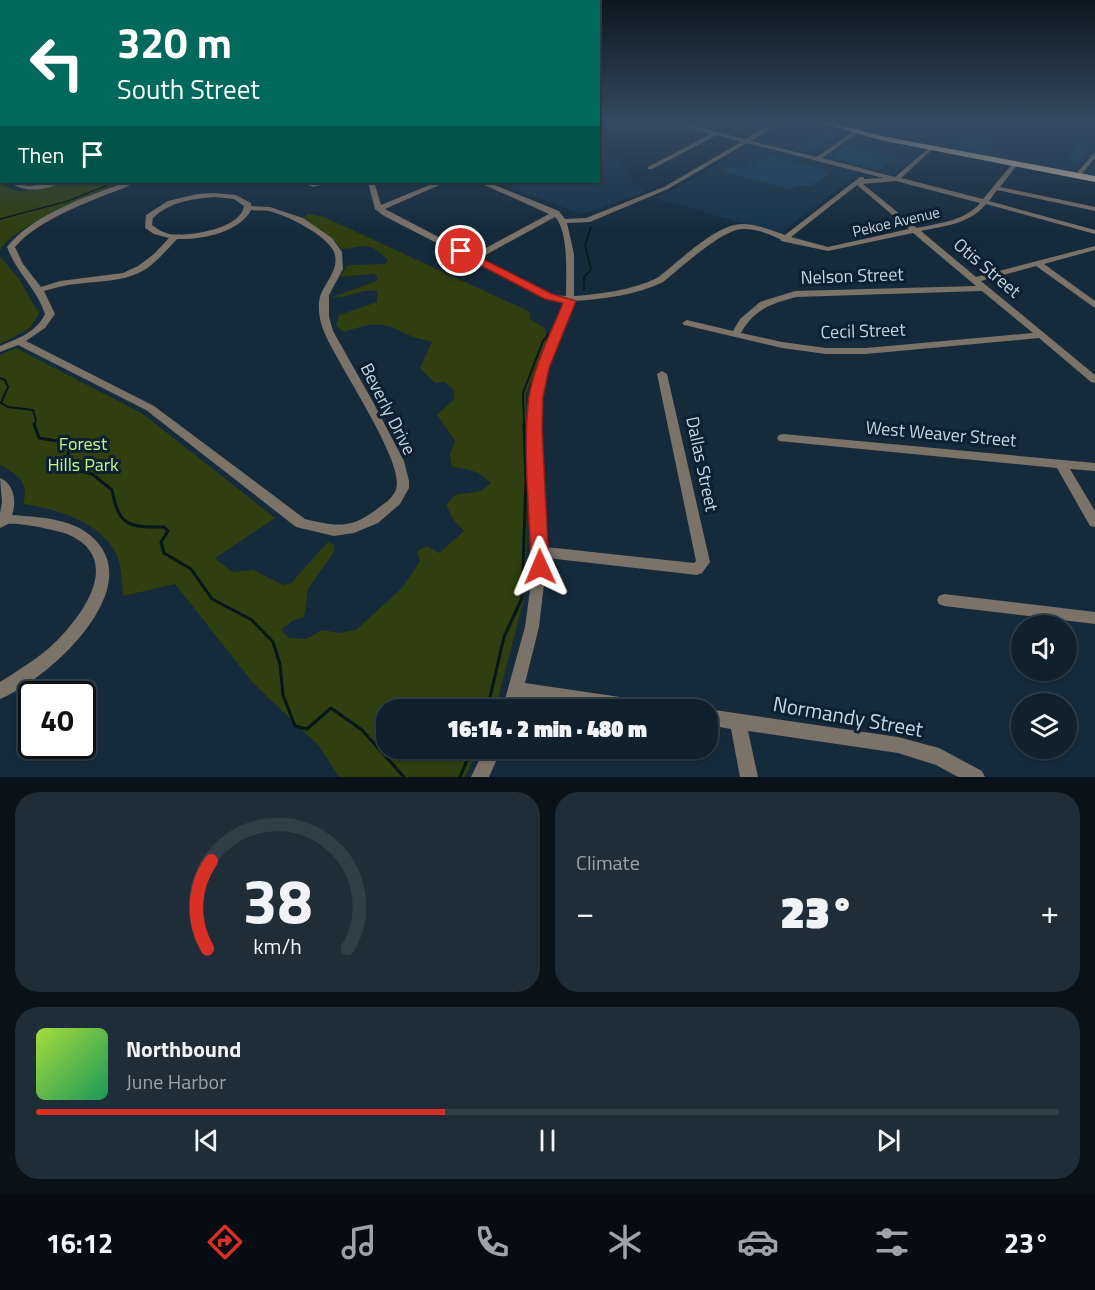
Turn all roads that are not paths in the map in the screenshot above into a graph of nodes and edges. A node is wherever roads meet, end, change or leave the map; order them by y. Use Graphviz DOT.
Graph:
graph roads {
  1 [pos="669,158"];
  2 [pos="717,158"];
  3 [pos="815,158"];
  4 [pos="919,158"];
  5 [pos="985,158"];
  6 [pos="1092,158"];
  7 [pos="1015,164"];
  8 [pos="650,168"];
  9 [pos="869,172"];
  10 [pos="1077,176"];
  11 [pos="896,179"];
  12 [pos="1095,179"];
  13 [pos="857,182"];
  14 [pos="16,183"];
  15 [pos="53,183"];
  16 [pos="130,183"];
  17 [pos="371,183"];
  18 [pos="440,183"];
  19 [pos="484,183"];
  20 [pos="996,188"];
  21 [pos="986,202"];
  22 [pos="248,208"];
  23 [pos="379,209"];
  24 [pos="1095,209"];
  25 [pos="609,210"];
  26 [pos="562,221"];
  27 [pos="916,231"];
  28 [pos="1095,232"];
  29 [pos="175,236"];
  30 [pos="784,238"];
  31 [pos="1095,248"];
  32 [pos="474,258"];
  33 [pos="1037,263"];
  34 [pos="975,280"];
  35 [pos="984,288"];
  36 [pos="38,290"];
  37 [pos="570,301"];
  38 [pos="1095,305"];
  39 [pos="687,323"];
  40 [pos="736,333"];
  41 [pos="1042,335"];
  42 [pos="18,341"];
  43 [pos="0,349"];
  44 [pos="662,374"];
  45 [pos="1094,378"];
  46 [pos="783,438"];
  47 [pos="1061,464"];
  48 [pos="1095,467"];
  49 [pos="0,482"];
  50 [pos="2,521"];
  51 [pos="1095,522"];
  52 [pos="540,552"];
  53 [pos="944,600"];
  54 [pos="1095,618"];
  55 [pos="517,689"];
  56 [pos="0,691"];
  57 [pos="514,699"];
  58 [pos="582,699"];
  59 [pos="718,719"];
  60 [pos="738,722"];
  61 [pos="489,759"];
  62 [pos="480,777"];
  63 [pos="749,777"];
  64 [pos="976,777"];
  1 -- 8 [label="street"];
  2 -- 25 [label="street"];
  3 -- 9 [label="street"];
  4 -- 11 [label="street"];
  5 -- 7 [label="main road"];
  6 -- 10 [label="street"];
  7 -- 10 [label="main road"];
  7 -- 20 [label="street, Pekoe Avenue"];
  9 -- 11 [label="street"];
  9 -- 13 [label="street"];
  10 -- 12 [label="main road"];
  11 -- 13 [label="street"];
  11 -- 21 [label="street"];
  13 -- 27 [label="street, Otis Street"];
  13 -- 30 [label="street"];
  14 -- 15 [label="street"];
  16 -- 36 [label="street"];
  17 -- 23 [label="street"];
  18 -- 23 [label="street"];
  19 -- 26 [label="street"];
  20 -- 21 [label="street, Pekoe Avenue"];
  20 -- 24 [label="street"];
  21 -- 27 [label="street, Pekoe Avenue"];
  21 -- 28 [label="street"];
  22 -- 29 [label="street"];
  22 -- 29 [label="street, Beverly Drive"];
  22 -- 42 [label="street, Beverly Drive"];
  23 -- 32 [label="street"];
  25 -- 26 [label="street"];
  25 -- 26 [label="street"];
  26 -- 32 [label="street"];
  26 -- 37 [label="street"];
  27 -- 30 [label="street, Pekoe Avenue"];
  27 -- 34 [label="street, Otis Street"];
  29 -- 36 [label="street"];
  30 -- 37 [label="street, Pekoe Avenue"];
  31 -- 33 [label="street"];
  32 -- 37 [label="street"];
  33 -- 34 [label="street"];
  33 -- 38 [label="street"];
  34 -- 35 [label="street, Otis Street"];
  35 -- 40 [label="street, Nelson Street"];
  35 -- 41 [label="street, Otis Street"];
  36 -- 42 [label="street"];
  37 -- 52 [label="street"];
  39 -- 40 [label="street, Cecil Street"];
  40 -- 41 [label="street, Cecil Street"];
  41 -- 45 [label="street, Otis Street"];
  42 -- 43 [label="street"];
  44 -- 52 [label="street, Dallas Street"];
  46 -- 47 [label="street, West Weaver Street"];
  47 -- 48 [label="street, West Weaver Street"];
  47 -- 51 [label="street"];
  49 -- 50 [label="street"];
  50 -- 56 [label="street"];
  52 -- 55 [label="street"];
  53 -- 54 [label="street"];
  55 -- 57 [label="street"];
  55 -- 58 [label="street"];
  59 -- 60 [label="street, Normandy Street"];
  60 -- 63 [label="street"];
  60 -- 64 [label="street, Normandy Street"];
  61 -- 62 [label="street"];
}
